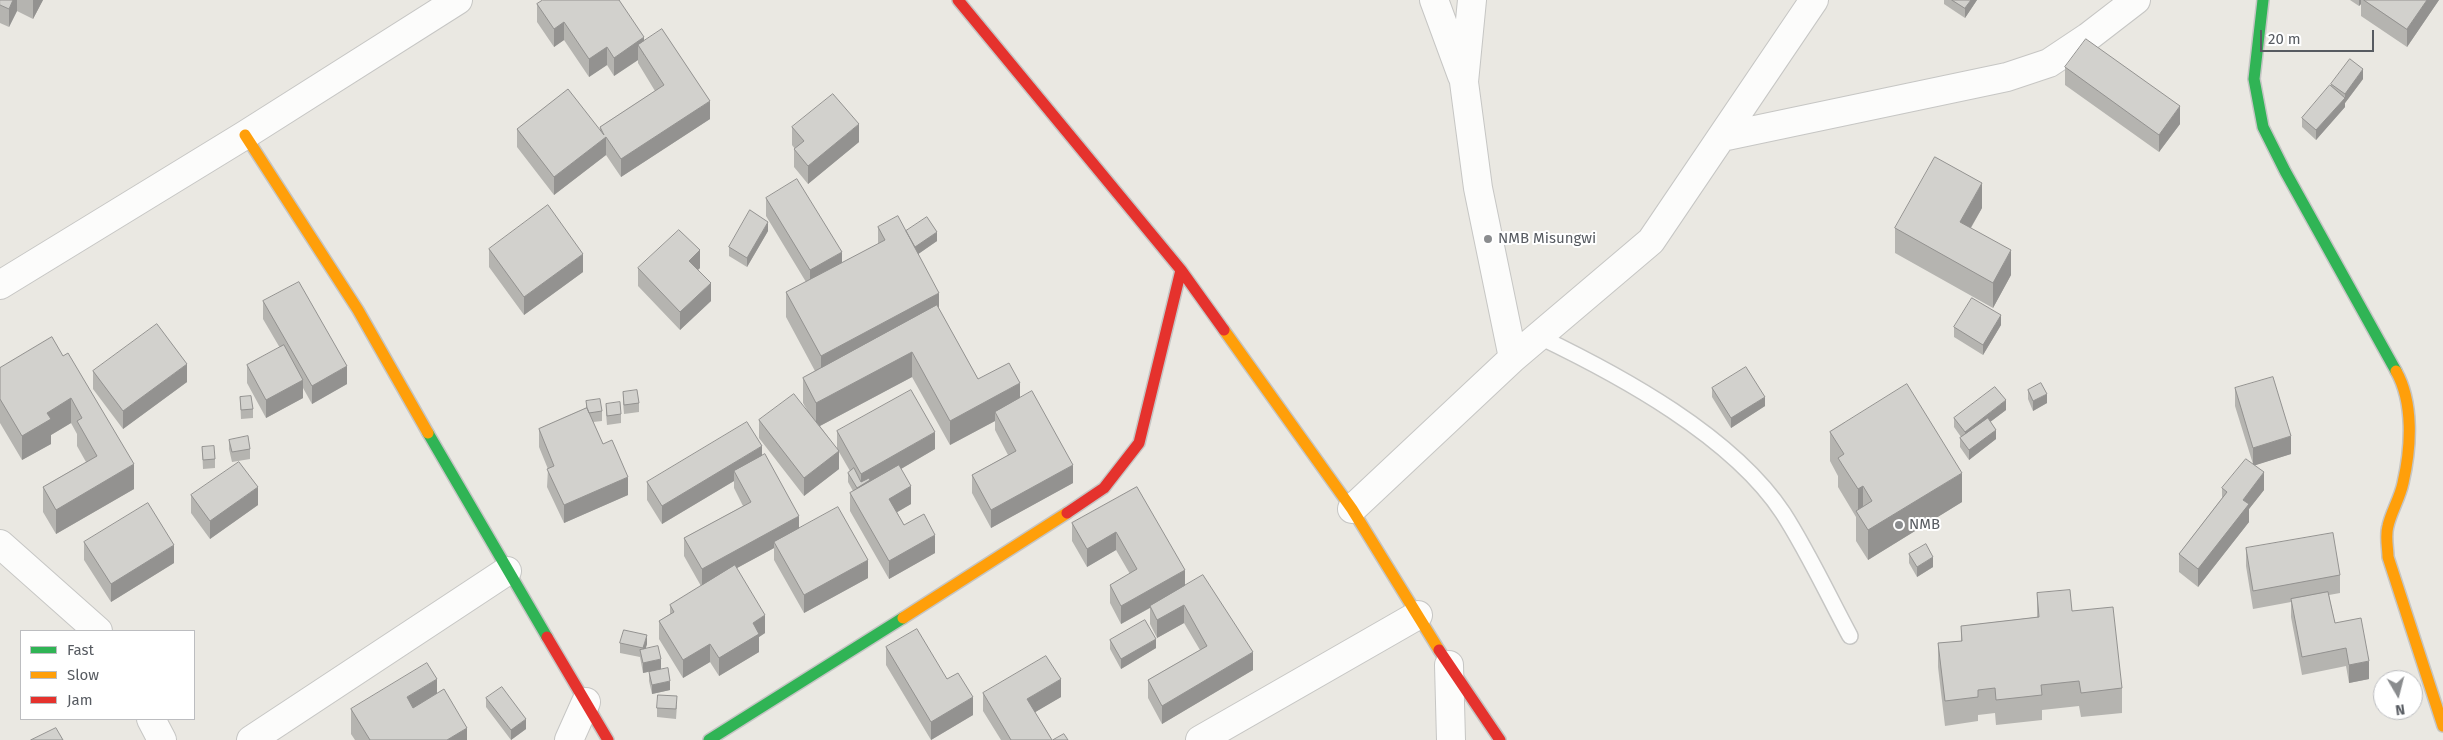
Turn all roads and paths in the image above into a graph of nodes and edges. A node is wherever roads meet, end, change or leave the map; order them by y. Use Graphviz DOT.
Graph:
graph roads {
  1 [pos="458,0"];
  2 [pos="958,0"];
  3 [pos="1434,0"];
  4 [pos="1472,0"];
  5 [pos="1814,0"];
  6 [pos="2136,0"];
  7 [pos="2263,0"];
  8 [pos="1464,82"];
  9 [pos="245,135"];
  10 [pos="1722,137"];
  11 [pos="1182,270"];
  12 [pos="0,285"];
  13 [pos="1540,336"];
  14 [pos="1513,358"];
  15 [pos="1352,509"];
  16 [pos="0,544"];
  17 [pos="507,571"];
  18 [pos="1418,615"];
  19 [pos="97,630"];
  20 [pos="1850,636"];
  21 [pos="1449,665"];
  22 [pos="586,702"];
  23 [pos="152,720"];
  24 [pos="2443,726"];
  25 [pos="162,740"];
  26 [pos="251,740"];
  27 [pos="569,740"];
  28 [pos="608,740"];
  29 [pos="709,740"];
  30 [pos="1200,740"];
  31 [pos="1450,740"];
  32 [pos="1500,740"];
  1 -- 9 [label="street"];
  2 -- 11 [label="main road"];
  3 -- 8 [label="street"];
  4 -- 8 [label="street"];
  5 -- 10 [label="street"];
  6 -- 10 [label="street"];
  7 -- 24 [label="main road"];
  8 -- 14 [label="street"];
  9 -- 12 [label="street"];
  9 -- 17 [label="main road"];
  10 -- 13 [label="street"];
  11 -- 15 [label="main road"];
  11 -- 29 [label="main road"];
  13 -- 14 [label="street"];
  13 -- 20 [label="lane"];
  14 -- 15 [label="street"];
  15 -- 18 [label="main road"];
  16 -- 19 [label="street"];
  17 -- 22 [label="main road"];
  17 -- 26 [label="street"];
  18 -- 21 [label="main road"];
  18 -- 30 [label="street"];
  21 -- 31 [label="street"];
  21 -- 32 [label="main road"];
  22 -- 27 [label="street"];
  22 -- 28 [label="main road"];
  23 -- 25 [label="street"];
}
